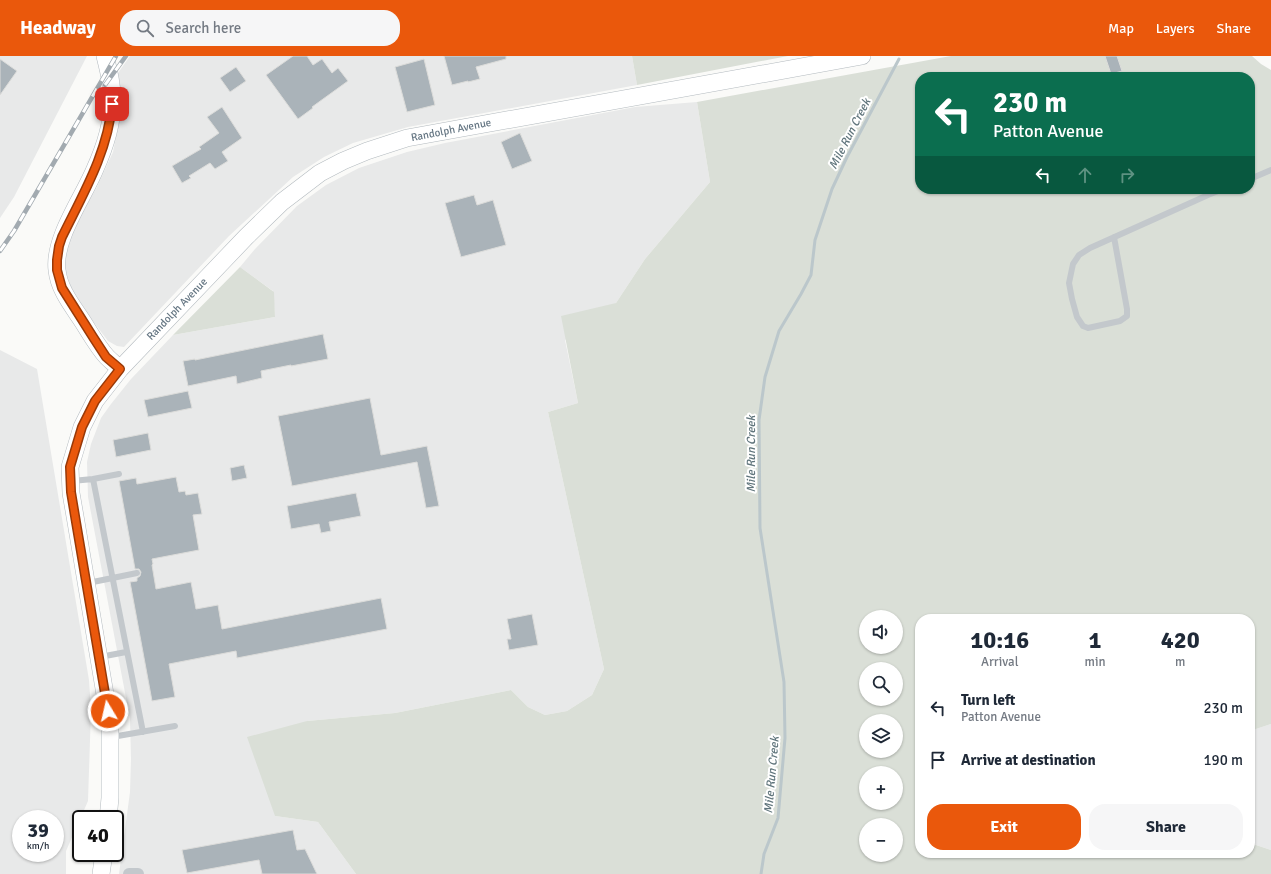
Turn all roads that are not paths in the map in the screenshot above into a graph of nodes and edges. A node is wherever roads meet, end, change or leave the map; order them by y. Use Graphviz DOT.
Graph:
graph roads {
  1 [pos="106,56"];
  2 [pos="862,56"];
  3 [pos="1271,170"];
  4 [pos="1255,176"];
  5 [pos="1212,194"];
  6 [pos="1114,237"];
  7 [pos="120,369"];
  8 [pos="119,474"];
  9 [pos="93,480"];
  10 [pos="71,481"];
  11 [pos="137,573"];
  12 [pos="112,578"];
  13 [pos="86,583"];
  14 [pos="126,652"];
  15 [pos="99,657"];
  16 [pos="175,726"];
  17 [pos="143,732"];
  18 [pos="110,738"];
  19 [pos="109,810"];
  20 [pos="103,862"];
  21 [pos="101,874"];
  22 [pos="130,874"];
  23 [pos="138,874"];
  1 -- 7 [label="street"];
  2 -- 7 [label="street, Randolph Avenue"];
  3 -- 4 [label="lane"];
  5 -- 6 [label="lane"];
  6 -- 6 [label="lane"];
  7 -- 10 [label="street, Randolph Avenue"];
  8 -- 9 [label="lane"];
  9 -- 10 [label="lane"];
  9 -- 12 [label="lane"];
  10 -- 13 [label="street, Randolph Avenue"];
  11 -- 12 [label="lane"];
  12 -- 13 [label="lane"];
  12 -- 14 [label="lane"];
  13 -- 15 [label="street, Randolph Avenue"];
  14 -- 15 [label="lane"];
  14 -- 17 [label="lane"];
  15 -- 18 [label="street, Randolph Avenue"];
  16 -- 17 [label="lane"];
  17 -- 18 [label="lane"];
  18 -- 19 [label="street, Randolph Avenue"];
  20 -- 21 [label="street"];
  22 -- 23 [label="street"];
}
